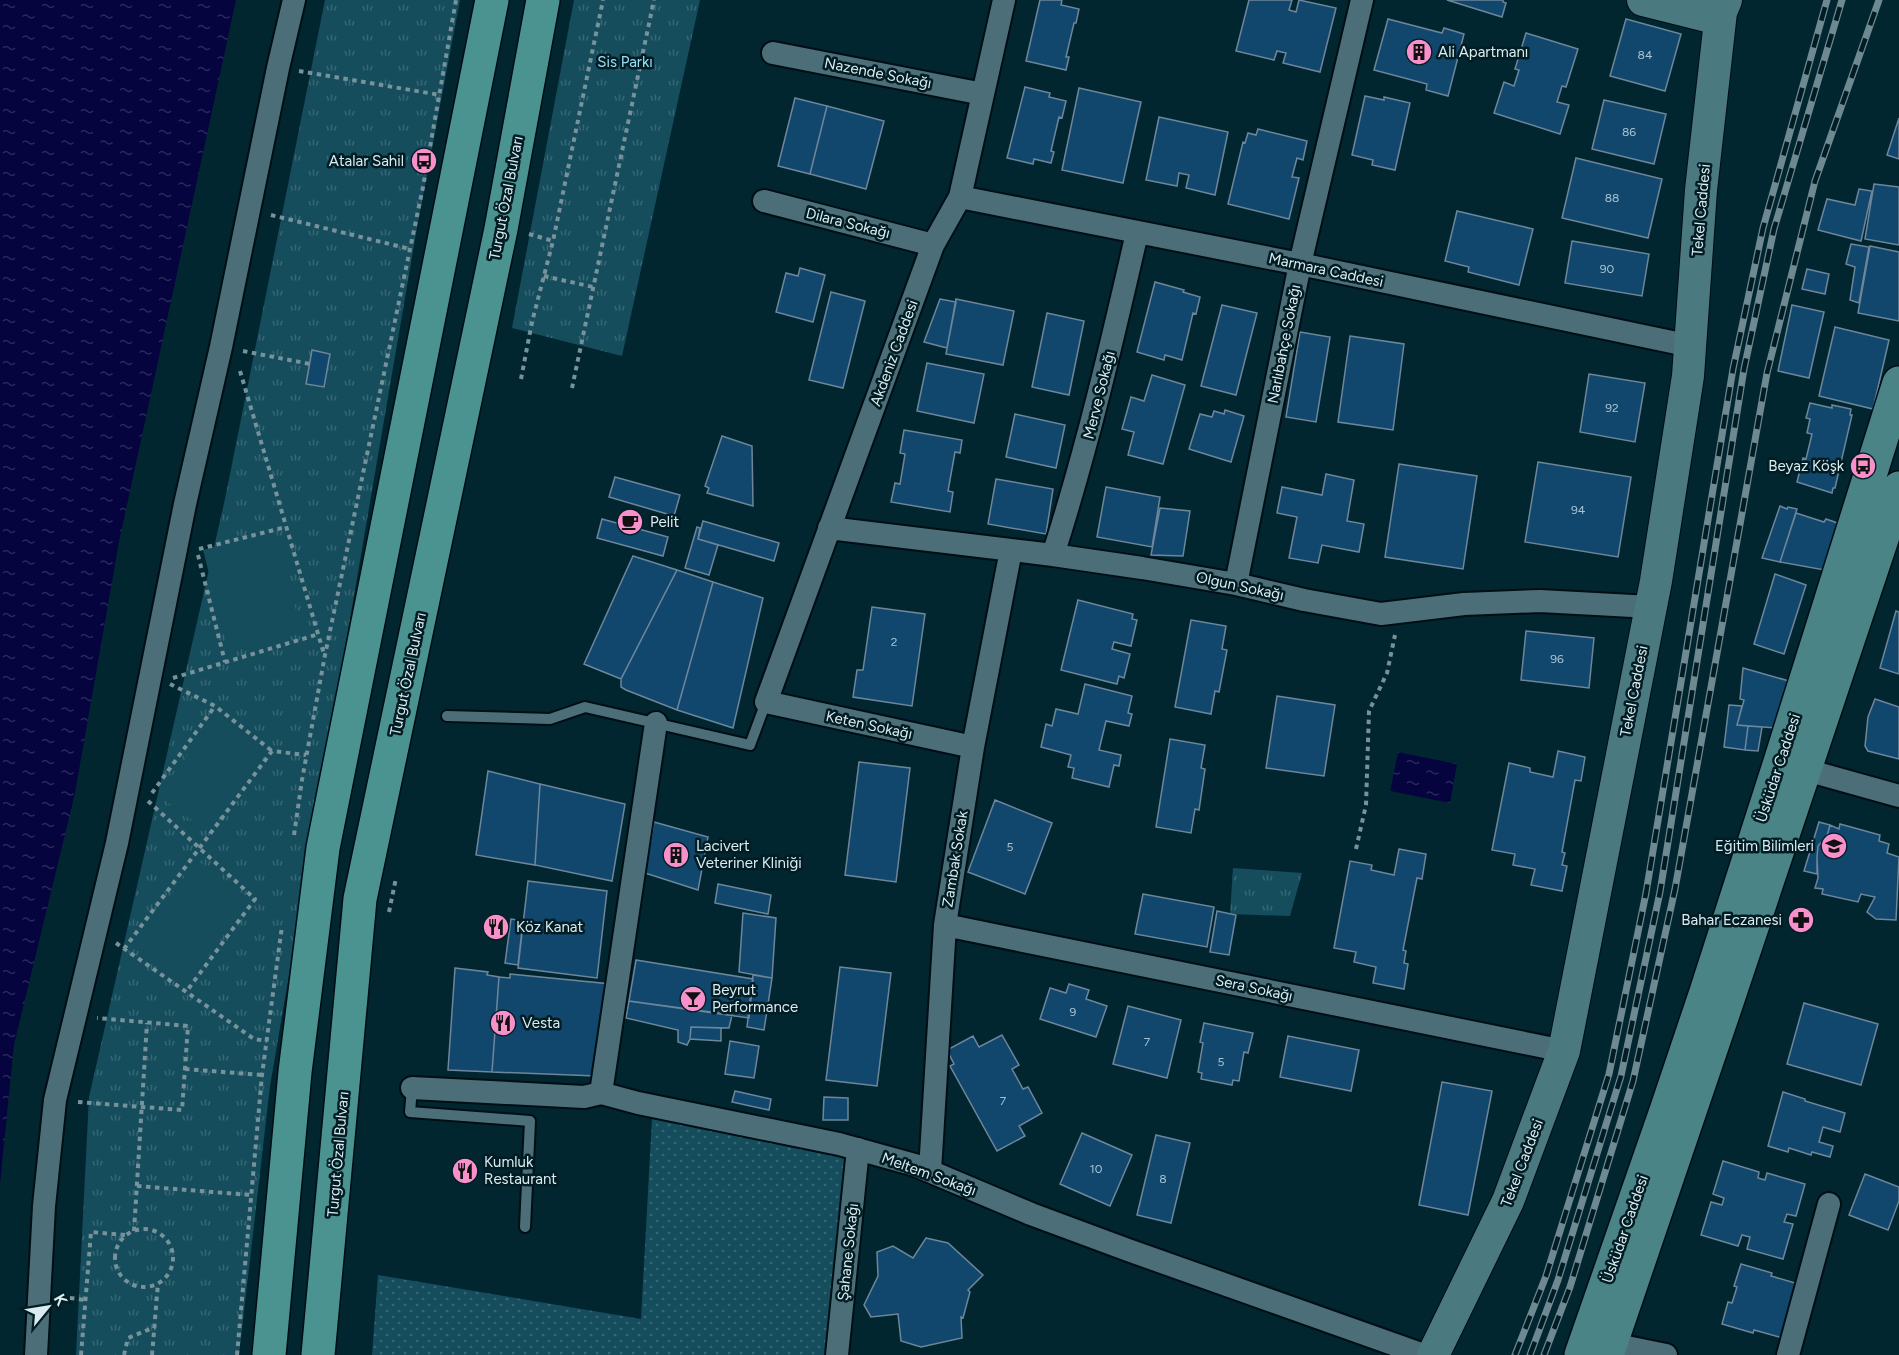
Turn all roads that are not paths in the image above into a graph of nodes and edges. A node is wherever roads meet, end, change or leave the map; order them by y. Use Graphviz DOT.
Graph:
graph roads {
  1 [pos="294,0"];
  2 [pos="492,0"];
  3 [pos="543,0"];
  4 [pos="1004,0"];
  5 [pos="1362,0"];
  6 [pos="1643,0"];
  7 [pos="1723,6"];
  8 [pos="773,53"];
  9 [pos="983,94"];
  10 [pos="960,197"];
  11 [pos="764,201"];
  12 [pos="1137,233"];
  13 [pos="933,245"];
  14 [pos="1300,264"];
  15 [pos="1690,346"];
  16 [pos="1899,382"];
  17 [pos="1893,418"];
  18 [pos="1899,488"];
  19 [pos="829,528"];
  20 [pos="1011,550"];
  21 [pos="1053,555"];
  22 [pos="1236,584"];
  23 [pos="1651,607"];
  24 [pos="766,702"];
  25 [pos="447,716"];
  26 [pos="656,723"];
  27 [pos="973,747"];
  28 [pos="1793,766"];
  29 [pos="1899,796"];
  30 [pos="945,925"];
  31 [pos="1564,1051"];
  32 [pos="412,1088"];
  33 [pos="601,1093"];
  34 [pos="858,1149"];
  35 [pos="930,1172"];
  36 [pos="1829,1204"];
  37 [pos="525,1227"];
  38 [pos="1596,1348"];
  39 [pos="36,1355"];
  40 [pos="269,1355"];
  41 [pos="318,1355"];
  42 [pos="837,1355"];
  43 [pos="1424,1355"];
  44 [pos="1433,1355"];
  45 [pos="1666,1355"];
  46 [pos="1788,1355"];
  1 -- 39 [label="street"];
  2 -- 40 [label="highway"];
  3 -- 41 [label="highway, Turgut Özal Bulvarı"];
  4 -- 9 [label="street, Akdeniz Caddesi"];
  5 -- 14 [label="street, Narlıbahçe Sokağı"];
  6 -- 7 [label="street"];
  7 -- 15 [label="street, Tekel Caddesi"];
  8 -- 9 [label="street, Nazende Sokağı"];
  9 -- 10 [label="street, Akdeniz Caddesi"];
  10 -- 12 [label="street, Marmara Caddesi"];
  10 -- 13 [label="street, Akdeniz Caddesi"];
  11 -- 13 [label="street, Dilara Sokağı"];
  12 -- 14 [label="street, Marmara Caddesi"];
  12 -- 21 [label="street, Merve Sokağı"];
  13 -- 19 [label="street, Akdeniz Caddesi"];
  14 -- 15 [label="street, Marmara Caddesi"];
  14 -- 22 [label="street, Narlıbahçe Sokağı"];
  15 -- 23 [label="street, Tekel Caddesi"];
  16 -- 17 [label="main road, Üsküdar Caddesi"];
  17 -- 28 [label="main road, Üsküdar Caddesi"];
  18 -- 28 [label="main road, Üsküdar Caddesi"];
  19 -- 20 [label="street, Olgun Sokağı"];
  19 -- 24 [label="street, Akdeniz Caddesi"];
  20 -- 21 [label="street, Olgun Sokağı"];
  20 -- 27 [label="street, Zambak Sokak"];
  21 -- 22 [label="street, Olgun Sokağı"];
  22 -- 23 [label="street, Olgun Sokağı"];
  23 -- 31 [label="street, Tekel Caddesi"];
  24 -- 26 [label="lane"];
  24 -- 27 [label="street, Keten Sokağı"];
  25 -- 26 [label="lane"];
  26 -- 33 [label="street"];
  27 -- 30 [label="street, Zambak Sokak"];
  28 -- 29 [label="street"];
  28 -- 38 [label="main road, Üsküdar Caddesi"];
  30 -- 31 [label="street, Sera Sokağı"];
  30 -- 35 [label="street, Zambak Sokak"];
  31 -- 44 [label="street, Tekel Caddesi"];
  32 -- 33 [label="street, Meltem Sokağı"];
  32 -- 37 [label="lane"];
  33 -- 34 [label="street, Meltem Sokağı"];
  34 -- 35 [label="street, Meltem Sokağı"];
  34 -- 42 [label="street, Şahane Sokağı"];
  35 -- 43 [label="street, Meltem Sokağı"];
  36 -- 46 [label="street"];
  38 -- 45 [label="street"];
}
